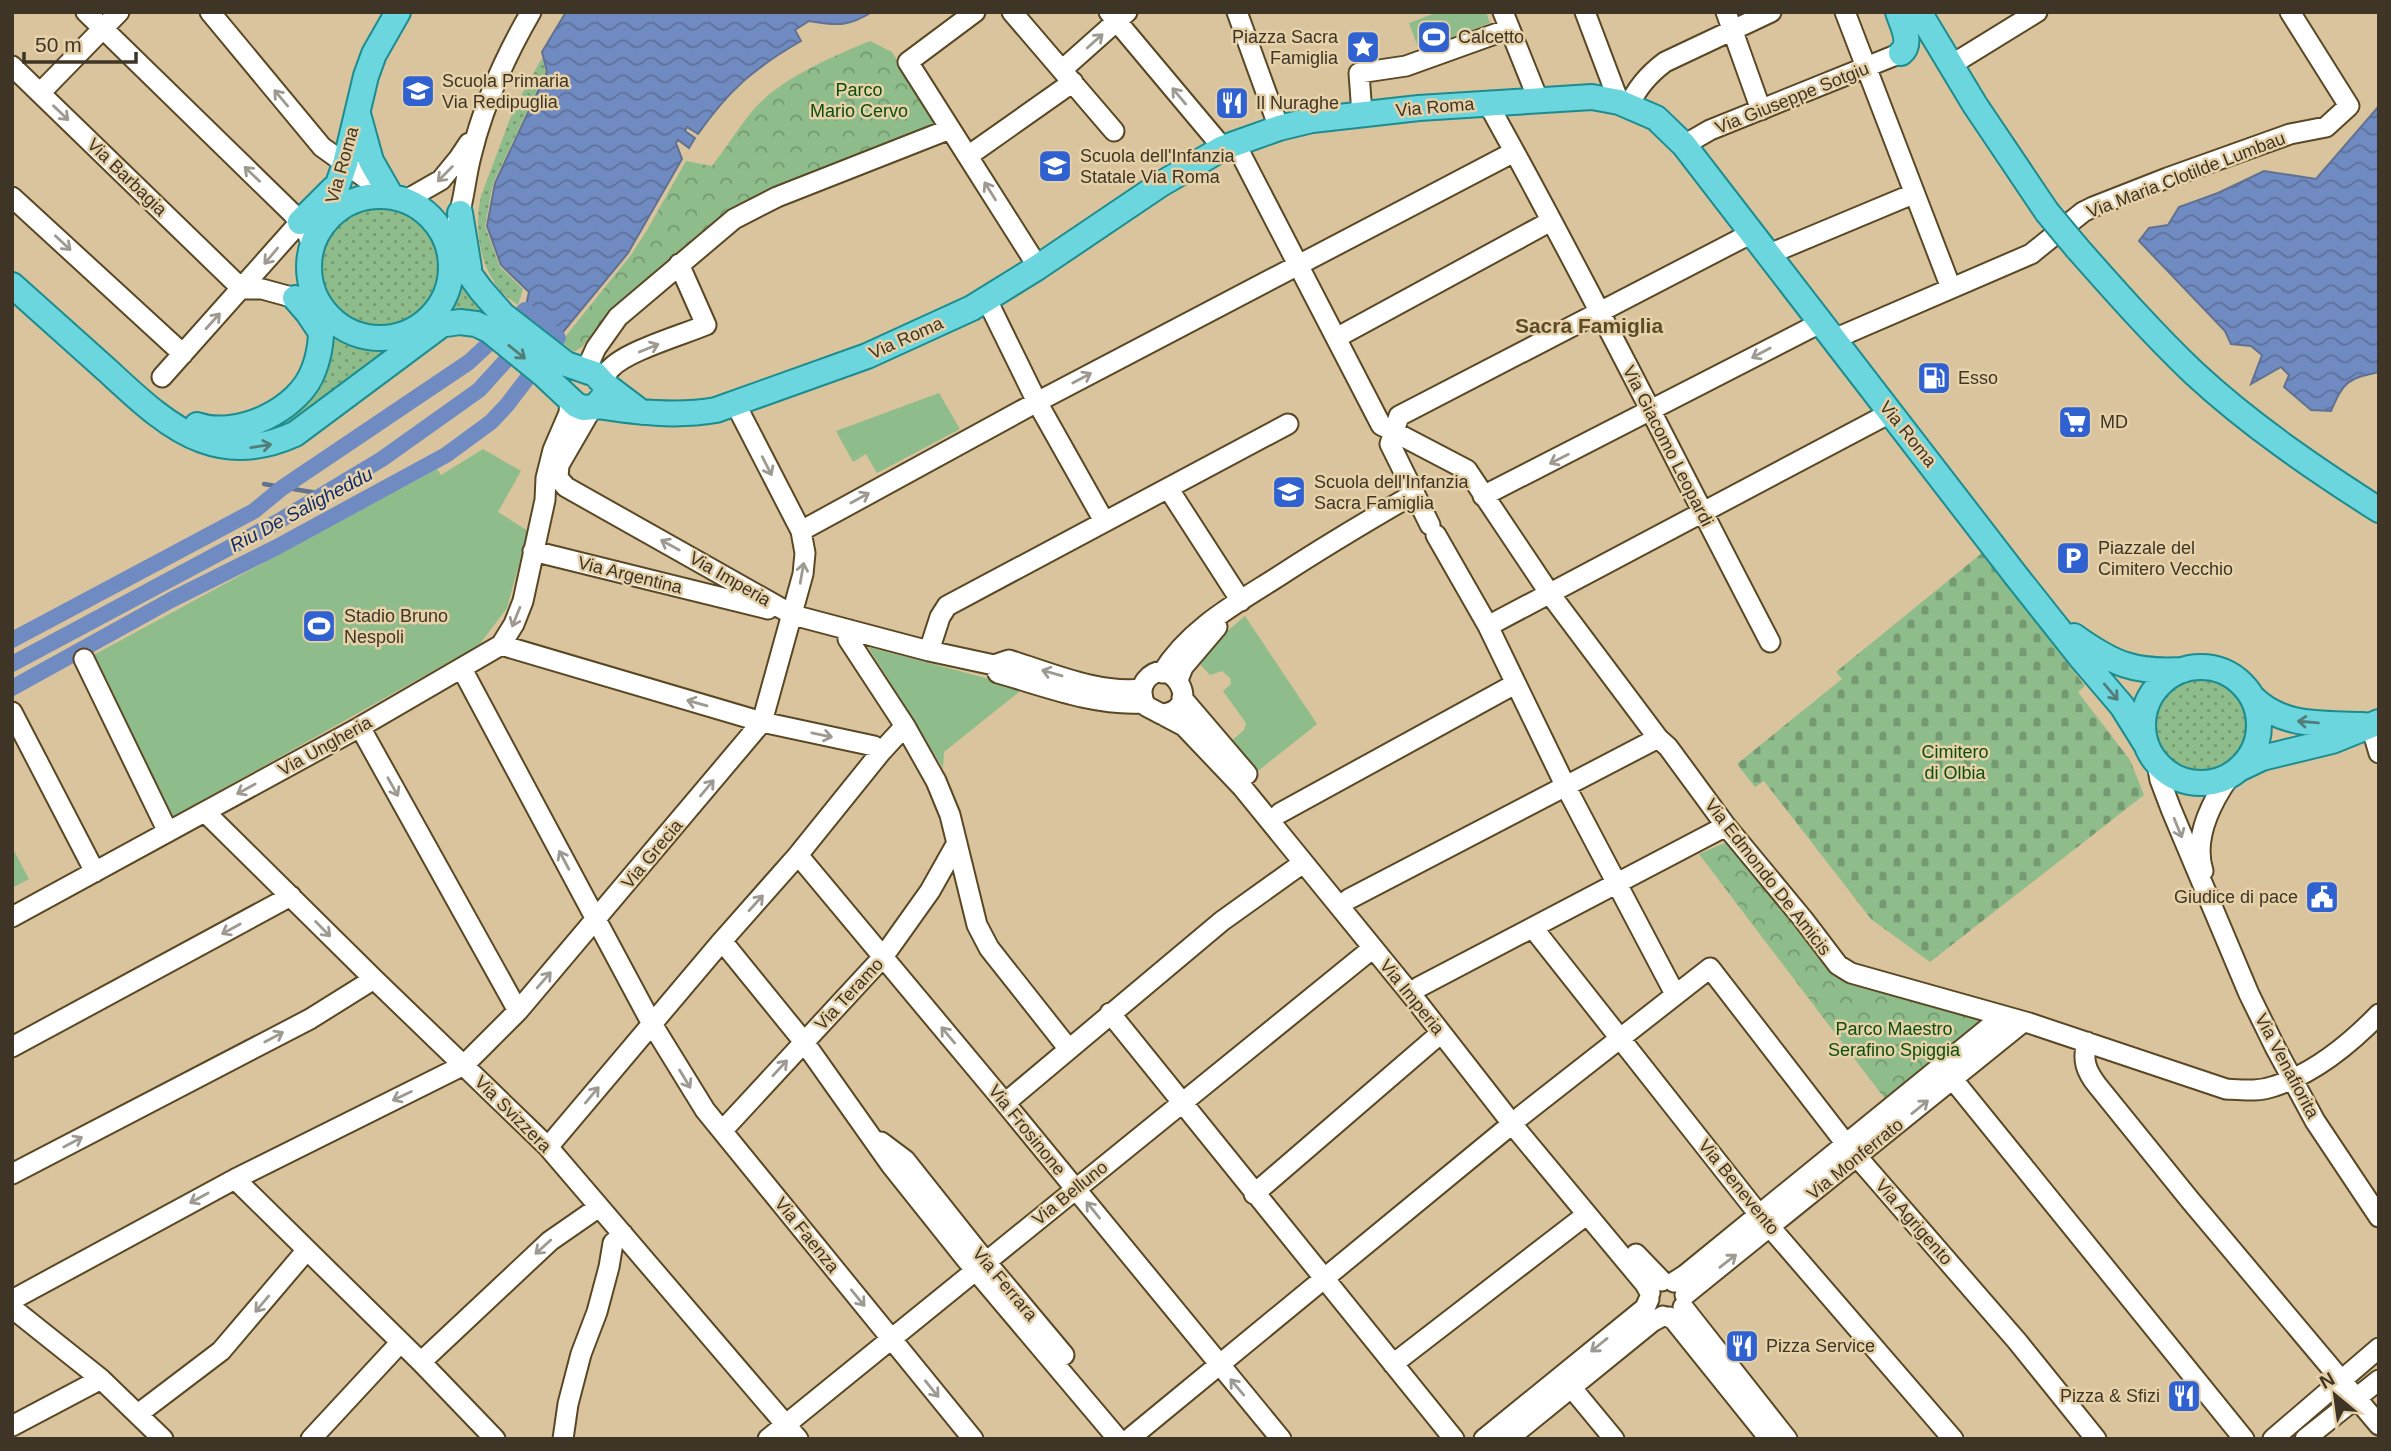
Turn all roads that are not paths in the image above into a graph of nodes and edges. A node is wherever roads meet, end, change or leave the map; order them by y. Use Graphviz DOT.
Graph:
graph roads {
  1 [pos="86,12"];
  2 [pos="119,12"];
  3 [pos="210,12"];
  4 [pos="398,12"];
  5 [pos="531,12"];
  6 [pos="975,12"];
  7 [pos="1012,12"];
  8 [pos="1237,12"];
  9 [pos="1585,12"];
  10 [pos="1771,12"];
  11 [pos="1845,12"];
  12 [pos="1898,12"];
  13 [pos="1919,12"];
  14 [pos="2037,12"];
  15 [pos="2290,12"];
  16 [pos="1117,15"];
  17 [pos="1506,20"];
  18 [pos="1729,20"];
  19 [pos="102,29"];
  20 [pos="1901,53"];
  21 [pos="1951,65"];
  22 [pos="12,66"];
  23 [pos="1867,68"];
  24 [pos="1068,75"];
  25 [pos="40,93"];
  26 [pos="1538,99"];
  27 [pos="1487,102"];
  28 [pos="1624,104"];
  29 [pos="357,110"];
  30 [pos="1761,110"];
  31 [pos="1362,114"];
  32 [pos="482,121"];
  33 [pos="1279,128"];
  34 [pos="950,129"];
  35 [pos="1114,131"];
  36 [pos="1229,145"];
  37 [pos="1684,145"];
  38 [pos="1514,152"];
  39 [pos="968,156"];
  40 [pos="340,175"];
  41 [pos="400,192"];
  42 [pos="1913,194"];
  43 [pos="12,197"];
  44 [pos="460,214"];
  45 [pos="325,221"];
  46 [pos="1551,221"];
  47 [pos="300,222"];
  48 [pos="1752,233"];
  49 [pos="448,245"];
  50 [pos="312,246"];
  51 [pos="1767,255"];
  52 [pos="679,264"];
  53 [pos="1298,266"];
  54 [pos="1038,267"];
  55 [pos="469,272"];
  56 [pos="12,285"];
  57 [pos="1951,288"];
  58 [pos="242,289"];
  59 [pos="295,298"];
  60 [pos="987,300"];
  61 [pos="320,305"];
  62 [pos="1599,311"];
  63 [pos="496,323"];
  64 [pos="1828,330"];
  65 [pos="423,333"];
  66 [pos="322,335"];
  67 [pos="1336,338"];
  68 [pos="183,354"];
  69 [pos="162,377"];
  70 [pos="589,394"];
  71 [pos="135,395"];
  72 [pos="1037,402"];
  73 [pos="736,405"];
  74 [pos="1649,412"];
  75 [pos="1890,413"];
  76 [pos="1288,424"];
  77 [pos="1395,432"];
  78 [pos="566,487"];
  79 [pos="1168,488"];
  80 [pos="1414,494"];
  81 [pos="1483,496"];
  82 [pos="545,500"];
  83 [pos="2379,510"];
  84 [pos="1702,512"];
  85 [pos="1104,521"];
  86 [pos="801,531"];
  87 [pos="533,551"];
  88 [pos="730,590"];
  89 [pos="1550,594"];
  90 [pos="1233,606"];
  91 [pos="793,615"];
  92 [pos="2053,620"];
  93 [pos="1488,626"];
  94 [pos="850,630"];
  95 [pos="1770,642"];
  96 [pos="501,645"];
  97 [pos="929,650"];
  98 [pos="84,659"];
  99 [pos="462,669"];
  100 [pos="2183,670"];
  101 [pos="1174,683"];
  102 [pos="1515,684"];
  103 [pos="1143,696"];
  104 [pos="2252,697"];
  105 [pos="12,712"];
  106 [pos="1161,713"];
  107 [pos="762,722"];
  108 [pos="2376,725"];
  109 [pos="905,726"];
  110 [pos="360,727"];
  111 [pos="1658,738"];
  112 [pos="881,752"];
  113 [pos="2379,753"];
  114 [pos="2152,754"];
  115 [pos="2235,772"];
  116 [pos="1566,787"];
  117 [pos="205,812"];
  118 [pos="1280,813"];
  119 [pos="1726,827"];
  120 [pos="168,832"];
  121 [pos="957,844"];
  122 [pos="798,855"];
  123 [pos="1303,863"];
  124 [pos="95,872"];
  125 [pos="1615,884"];
  126 [pos="290,896"];
  127 [pos="1349,899"];
  128 [pos="2213,906"];
  129 [pos="12,917"];
  130 [pos="596,920"];
  131 [pos="1533,928"];
  132 [pos="722,941"];
  133 [pos="1373,948"];
  134 [pos="883,957"];
  135 [pos="374,979"];
  136 [pos="1419,987"];
  137 [pos="1675,994"];
  138 [pos="518,1011"];
  139 [pos="1110,1013"];
  140 [pos="2379,1014"];
  141 [pos="2003,1016"];
  142 [pos="2023,1022"];
  143 [pos="652,1024"];
  144 [pos="1441,1033"];
  145 [pos="1620,1037"];
  146 [pos="804,1042"];
  147 [pos="2087,1042"];
  148 [pos="12,1047"];
  149 [pos="1068,1048"];
  150 [pos="464,1066"];
  151 [pos="1948,1073"];
  152 [pos="2292,1079"];
  153 [pos="1005,1102"];
  154 [pos="1180,1103"];
  155 [pos="1517,1120"];
  156 [pos="723,1130"];
  157 [pos="548,1147"];
  158 [pos="1852,1150"];
  159 [pos="12,1174"];
  160 [pos="235,1179"];
  161 [pos="1075,1189"];
  162 [pos="1254,1194"];
  163 [pos="599,1207"];
  164 [pos="1586,1215"];
  165 [pos="2379,1217"];
  166 [pos="1765,1220"];
  167 [pos="623,1234"];
  168 [pos="306,1251"];
  169 [pos="981,1267"];
  170 [pos="1323,1279"];
  171 [pos="1667,1299"];
  172 [pos="12,1300"];
  173 [pos="12,1308"];
  174 [pos="892,1339"];
  175 [pos="400,1343"];
  176 [pos="2379,1349"];
  177 [pos="421,1362"];
  178 [pos="1218,1364"];
  179 [pos="1393,1364"];
  180 [pos="101,1379"];
  181 [pos="2342,1380"];
  182 [pos="2379,1380"];
  183 [pos="1572,1387"];
  184 [pos="2357,1397"];
  185 [pos="138,1414"];
  186 [pos="2379,1425"];
  187 [pos="12,1426"];
  188 [pos="792,1431"];
  189 [pos="1128,1438"];
  190 [pos="163,1439"];
  191 [pos="311,1439"];
  192 [pos="495,1439"];
  193 [pos="563,1439"];
  194 [pos="768,1439"];
  195 [pos="973,1439"];
  196 [pos="1281,1439"];
  197 [pos="1454,1439"];
  198 [pos="1484,1439"];
  199 [pos="1508,1439"];
  200 [pos="1614,1439"];
  201 [pos="1770,1439"];
  202 [pos="1787,1439"];
  203 [pos="1953,1439"];
  204 [pos="2096,1439"];
  205 [pos="2244,1439"];
  206 [pos="2273,1439"];
  207 [pos="2305,1439"];
  1 -- 19 [label="street"];
  2 -- 19 [label="street"];
  40 -- 3 [label="street, one-way"];
  4 -- 29 [label="main road, Via Roma"];
  5 -- 32 [label="street"];
  6 -- 34 [label="street"];
  7 -- 24 [label="street"];
  8 -- 33 [label="street"];
  9 -- 28 [label="street"];
  10 -- 18 [label="street"];
  11 -- 23 [label="street"];
  12 -- 20 [label="main road"];
  13 -- 21 [label="main road"];
  14 -- 21 [label="street"];
  15 -- 57 [label="street, Via Maria Clotilde Lumbau"];
  24 -- 16 [label="street, one-way"];
  36 -- 16 [label="street, Via Edmondo De Amicis, one-way"];
  17 -- 26 [label="street"];
  17 -- 31 [label="street"];
  18 -- 28 [label="street"];
  18 -- 30 [label="street"];
  19 -- 25 [label="street"];
  47 -- 19 [label="street, one-way"];
  20 -- 23 [label="street, Via Giuseppe Sotgiu"];
  21 -- 83 [label="main road, bridge"];
  22 -- 25 [label="street, Via Barbagia"];
  23 -- 30 [label="street, Via Giuseppe Sotgiu"];
  23 -- 42 [label="street"];
  24 -- 35 [label="street"];
  24 -- 39 [label="street"];
  25 -- 58 [label="street, Via Barbagia, one-way"];
  26 -- 27 [label="main road, Via Roma"];
  26 -- 28 [label="main road, Via Roma"];
  27 -- 31 [label="main road, Via Roma"];
  27 -- 38 [label="street, Via Giacomo Leopardi"];
  28 -- 37 [label="main road, Via Roma"];
  29 -- 40 [label="main road, Via Roma"];
  29 -- 41 [label="main road, Via Roma"];
  30 -- 37 [label="street, Via Giuseppe Sotgiu"];
  31 -- 33 [label="main road, Via Roma"];
  32 -- 41 [label="street, one-way"];
  32 -- 44 [label="street"];
  33 -- 36 [label="main road, Via Roma"];
  34 -- 39 [label="street"];
  34 -- 52 [label="street"];
  36 -- 53 [label="street, Via Edmondo De Amicis"];
  36 -- 54 [label="main road, Via Roma"];
  37 -- 48 [label="main road, Via Roma"];
  38 -- 46 [label="street, Via Giacomo Leopardi"];
  38 -- 53 [label="street"];
  54 -- 39 [label="street, one-way"];
  40 -- 41 [label="street"];
  40 -- 45 [label="main road, Via Roma"];
  40 -- 47 [label="main road"];
  41 -- 45 [label="main road"];
  41 -- 49 [label="main road"];
  42 -- 51 [label="street"];
  42 -- 57 [label="street"];
  43 -- 68 [label="street, one-way"];
  44 -- 49 [label="street"];
  44 -- 55 [label="main road"];
  45 -- 50 [label="main road"];
  46 -- 62 [label="street, Via Giacomo Leopardi"];
  46 -- 67 [label="street"];
  47 -- 50 [label="street"];
  47 -- 58 [label="street, one-way"];
  48 -- 51 [label="main road, Via Roma"];
  48 -- 62 [label="street"];
  49 -- 55 [label="main road, Via Roma"];
  49 -- 65 [label="main road"];
  50 -- 61 [label="main road"];
  51 -- 64 [label="main road, Via Roma"];
  52 -- 70 [label="street"];
  70 -- 52 [label="street, one-way"];
  53 -- 67 [label="street, Via Edmondo De Amicis"];
  72 -- 53 [label="street, one-way"];
  54 -- 60 [label="main road, Via Roma"];
  55 -- 63 [label="main road, Via Roma"];
  56 -- 71 [label="main road"];
  57 -- 64 [label="street, Via Maria Clotilde Lumbau"];
  58 -- 59 [label="street"];
  68 -- 58 [label="street, one-way"];
  59 -- 61 [label="main road"];
  59 -- 66 [label="main road"];
  60 -- 72 [label="street"];
  60 -- 73 [label="main road, Via Roma"];
  61 -- 65 [label="main road"];
  61 -- 66 [label="main road"];
  62 -- 74 [label="street, Via Giacomo Leopardi"];
  62 -- 77 [label="street"];
  63 -- 65 [label="main road, Via Roma"];
  63 -- 70 [label="main road, Via Roma"];
  64 -- 74 [label="street, Via Maria Clotilde Lumbau, one-way"];
  64 -- 75 [label="main road, Via Roma"];
  71 -- 65 [label="main road, one-way"];
  66 -- 71 [label="main road"];
  67 -- 77 [label="street, Via Edmondo De Amicis"];
  68 -- 69 [label="street"];
  70 -- 73 [label="main road, Via Roma"];
  70 -- 78 [label="street"];
  70 -- 82 [label="street, Via Ungheria"];
  72 -- 85 [label="street"];
  86 -- 72 [label="street, one-way"];
  73 -- 86 [label="street, one-way"];
  74 -- 81 [label="street, Via Maria Clotilde Lumbau, one-way"];
  74 -- 84 [label="street, Via Giacomo Leopardi"];
  75 -- 84 [label="street"];
  75 -- 92 [label="main road, Via Roma"];
  76 -- 79 [label="street"];
  77 -- 80 [label="street"];
  77 -- 81 [label="street, Via Edmondo De Amicis"];
  78 -- 82 [label="street"];
  88 -- 78 [label="street, Via Imperia, one-way"];
  79 -- 85 [label="street"];
  79 -- 90 [label="street"];
  80 -- 90 [label="street"];
  80 -- 93 [label="street"];
  81 -- 89 [label="street, Via Edmondo De Amicis"];
  82 -- 87 [label="street, Via Ungheria"];
  84 -- 89 [label="street"];
  84 -- 95 [label="street, Via Giacomo Leopardi"];
  85 -- 97 [label="street"];
  91 -- 86 [label="street, Via Grecia, one-way"];
  87 -- 88 [label="street, Via Argentina"];
  87 -- 96 [label="street, Via Ungheria, one-way"];
  88 -- 91 [label="street, Via Argentina"];
  89 -- 93 [label="street"];
  89 -- 111 [label="street, Via Edmondo De Amicis"];
  90 -- 101 [label="street"];
  91 -- 94 [label="street"];
  91 -- 107 [label="street, Via Grecia"];
  92 -- 100 [label="main road"];
  92 -- 114 [label="main road, one-way"];
  93 -- 102 [label="street"];
  94 -- 97 [label="street"];
  94 -- 109 [label="street"];
  96 -- 99 [label="street, Via Ungheria"];
  107 -- 96 [label="street, one-way"];
  97 -- 103 [label="street"];
  98 -- 120 [label="street"];
  99 -- 110 [label="street, Via Ungheria"];
  130 -- 99 [label="street, Via Faenza, one-way"];
  100 -- 104 [label="main road"];
  100 -- 114 [label="main road"];
  101 -- 103 [label="street"];
  101 -- 106 [label="street"];
  101 -- 118 [label="street, Via Imperia"];
  102 -- 116 [label="street"];
  102 -- 118 [label="street"];
  103 -- 106 [label="street"];
  108 -- 104 [label="main road, one-way"];
  104 -- 115 [label="main road"];
  105 -- 124 [label="street"];
  106 -- 123 [label="street, Via Imperia"];
  107 -- 112 [label="street, one-way"];
  130 -- 107 [label="street, Via Grecia, one-way"];
  108 -- 113 [label="street"];
  108 -- 115 [label="main road"];
  109 -- 112 [label="street"];
  109 -- 121 [label="street"];
  110 -- 117 [label="street, Via Ungheria, one-way"];
  110 -- 138 [label="street, one-way"];
  111 -- 116 [label="street"];
  111 -- 119 [label="street, Via Edmondo De Amicis"];
  112 -- 122 [label="street"];
  114 -- 115 [label="main road"];
  114 -- 128 [label="street, Via Venafiorita, one-way"];
  115 -- 128 [label="street, Via Venafiorita"];
  116 -- 125 [label="street"];
  116 -- 127 [label="street"];
  117 -- 120 [label="street, Via Ungheria"];
  117 -- 126 [label="street, Via Svizzera"];
  118 -- 127 [label="street, Via Imperia"];
  119 -- 125 [label="street"];
  119 -- 141 [label="street, Via Edmondo De Amicis"];
  120 -- 124 [label="street, Via Ungheria"];
  121 -- 134 [label="street, Via Teramo"];
  121 -- 149 [label="street"];
  132 -- 122 [label="street, one-way"];
  122 -- 134 [label="street, Via Frosinone"];
  123 -- 133 [label="street, Via Imperia"];
  123 -- 139 [label="street"];
  124 -- 129 [label="street, Via Ungheria"];
  125 -- 131 [label="street"];
  125 -- 137 [label="street"];
  126 -- 135 [label="street, Via Svizzera, one-way"];
  126 -- 148 [label="street, one-way"];
  127 -- 136 [label="street, Via Imperia"];
  128 -- 152 [label="street, Via Venafiorita"];
  138 -- 130 [label="street, Via Grecia, one-way"];
  130 -- 143 [label="street, Via Faenza"];
  131 -- 136 [label="street"];
  131 -- 145 [label="street, Via Benevento"];
  132 -- 143 [label="street"];
  132 -- 146 [label="street, Via Ferrara"];
  133 -- 144 [label="street, Via Imperia"];
  133 -- 154 [label="street, Via Belluno"];
  134 -- 146 [label="street, Via Teramo"];
  153 -- 134 [label="street, Via Frosinone, one-way"];
  135 -- 150 [label="street, Via Svizzera"];
  159 -- 135 [label="street, one-way"];
  136 -- 155 [label="street, Via Imperia"];
  137 -- 145 [label="street"];
  137 -- 158 [label="street, Via Agrigento"];
  138 -- 150 [label="street, Via Grecia"];
  139 -- 149 [label="street"];
  139 -- 154 [label="street"];
  140 -- 152 [label="street, Via Edmondo De Amicis"];
  141 -- 142 [label="street, Via Edmondo De Amicis"];
  141 -- 151 [label="street, Via Monferrato"];
  142 -- 147 [label="street, Via Edmondo De Amicis"];
  142 -- 151 [label="street, Via Monferrato"];
  143 -- 156 [label="street, Via Faenza, one-way"];
  157 -- 143 [label="street, one-way"];
  144 -- 155 [label="street, Via Imperia"];
  144 -- 162 [label="street"];
  145 -- 155 [label="street"];
  145 -- 166 [label="street, Via Benevento"];
  156 -- 146 [label="street, Via Teramo, one-way"];
  146 -- 169 [label="street, Via Ferrara"];
  147 -- 152 [label="street, Via Edmondo De Amicis"];
  147 -- 181 [label="street"];
  149 -- 153 [label="street"];
  150 -- 157 [label="street, Via Svizzera"];
  150 -- 160 [label="street, Via Grecia, one-way"];
  151 -- 158 [label="street, Via Monferrato"];
  151 -- 205 [label="street"];
  152 -- 165 [label="street, Via Venafiorita"];
  153 -- 161 [label="street, Via Frosinone"];
  154 -- 161 [label="street, Via Belluno"];
  154 -- 162 [label="street"];
  155 -- 164 [label="street, Via Imperia"];
  155 -- 170 [label="street"];
  155 -- 171 [label="street, Via Imperia"];
  156 -- 174 [label="street, Via Faenza, one-way"];
  157 -- 163 [label="street, Via Svizzera"];
  158 -- 166 [label="street, Via Monferrato"];
  158 -- 204 [label="street, Via Agrigento"];
  160 -- 168 [label="street"];
  160 -- 172 [label="street, Via Grecia, one-way"];
  161 -- 169 [label="street, Via Belluno"];
  178 -- 161 [label="street, Via Frosinone, one-way"];
  162 -- 170 [label="street"];
  163 -- 167 [label="street, Via Svizzera"];
  163 -- 177 [label="street, one-way"];
  164 -- 171 [label="street, Via Imperia"];
  164 -- 179 [label="street"];
  166 -- 171 [label="street, Via Monferrato"];
  166 -- 203 [label="street, Via Benevento"];
  167 -- 188 [label="street, Via Svizzera"];
  167 -- 193 [label="street"];
  168 -- 175 [label="street"];
  168 -- 185 [label="street, one-way"];
  169 -- 174 [label="street, Via Belluno"];
  169 -- 189 [label="street, Via Ferrara"];
  170 -- 178 [label="street"];
  170 -- 179 [label="street"];
  171 -- 183 [label="street, Via Monferrato"];
  171 -- 198 [label="street, Via Monferrato, one-way"];
  171 -- 201 [label="street, Via Imperia"];
  171 -- 202 [label="street, Via Imperia"];
  173 -- 180 [label="street"];
  174 -- 188 [label="street, Via Belluno"];
  174 -- 195 [label="street, Via Faenza, one-way"];
  175 -- 177 [label="street"];
  175 -- 191 [label="street"];
  176 -- 181 [label="street"];
  177 -- 192 [label="street"];
  178 -- 189 [label="street"];
  196 -- 178 [label="street, Via Frosinone, one-way"];
  179 -- 197 [label="street"];
  180 -- 185 [label="street"];
  180 -- 187 [label="street"];
  181 -- 184 [label="street"];
  181 -- 206 [label="street"];
  182 -- 184 [label="street"];
  183 -- 199 [label="street, Via Monferrato"];
  183 -- 200 [label="street"];
  184 -- 186 [label="street"];
  184 -- 207 [label="street"];
  185 -- 190 [label="street"];
  188 -- 194 [label="street, Via Belluno"];
}
